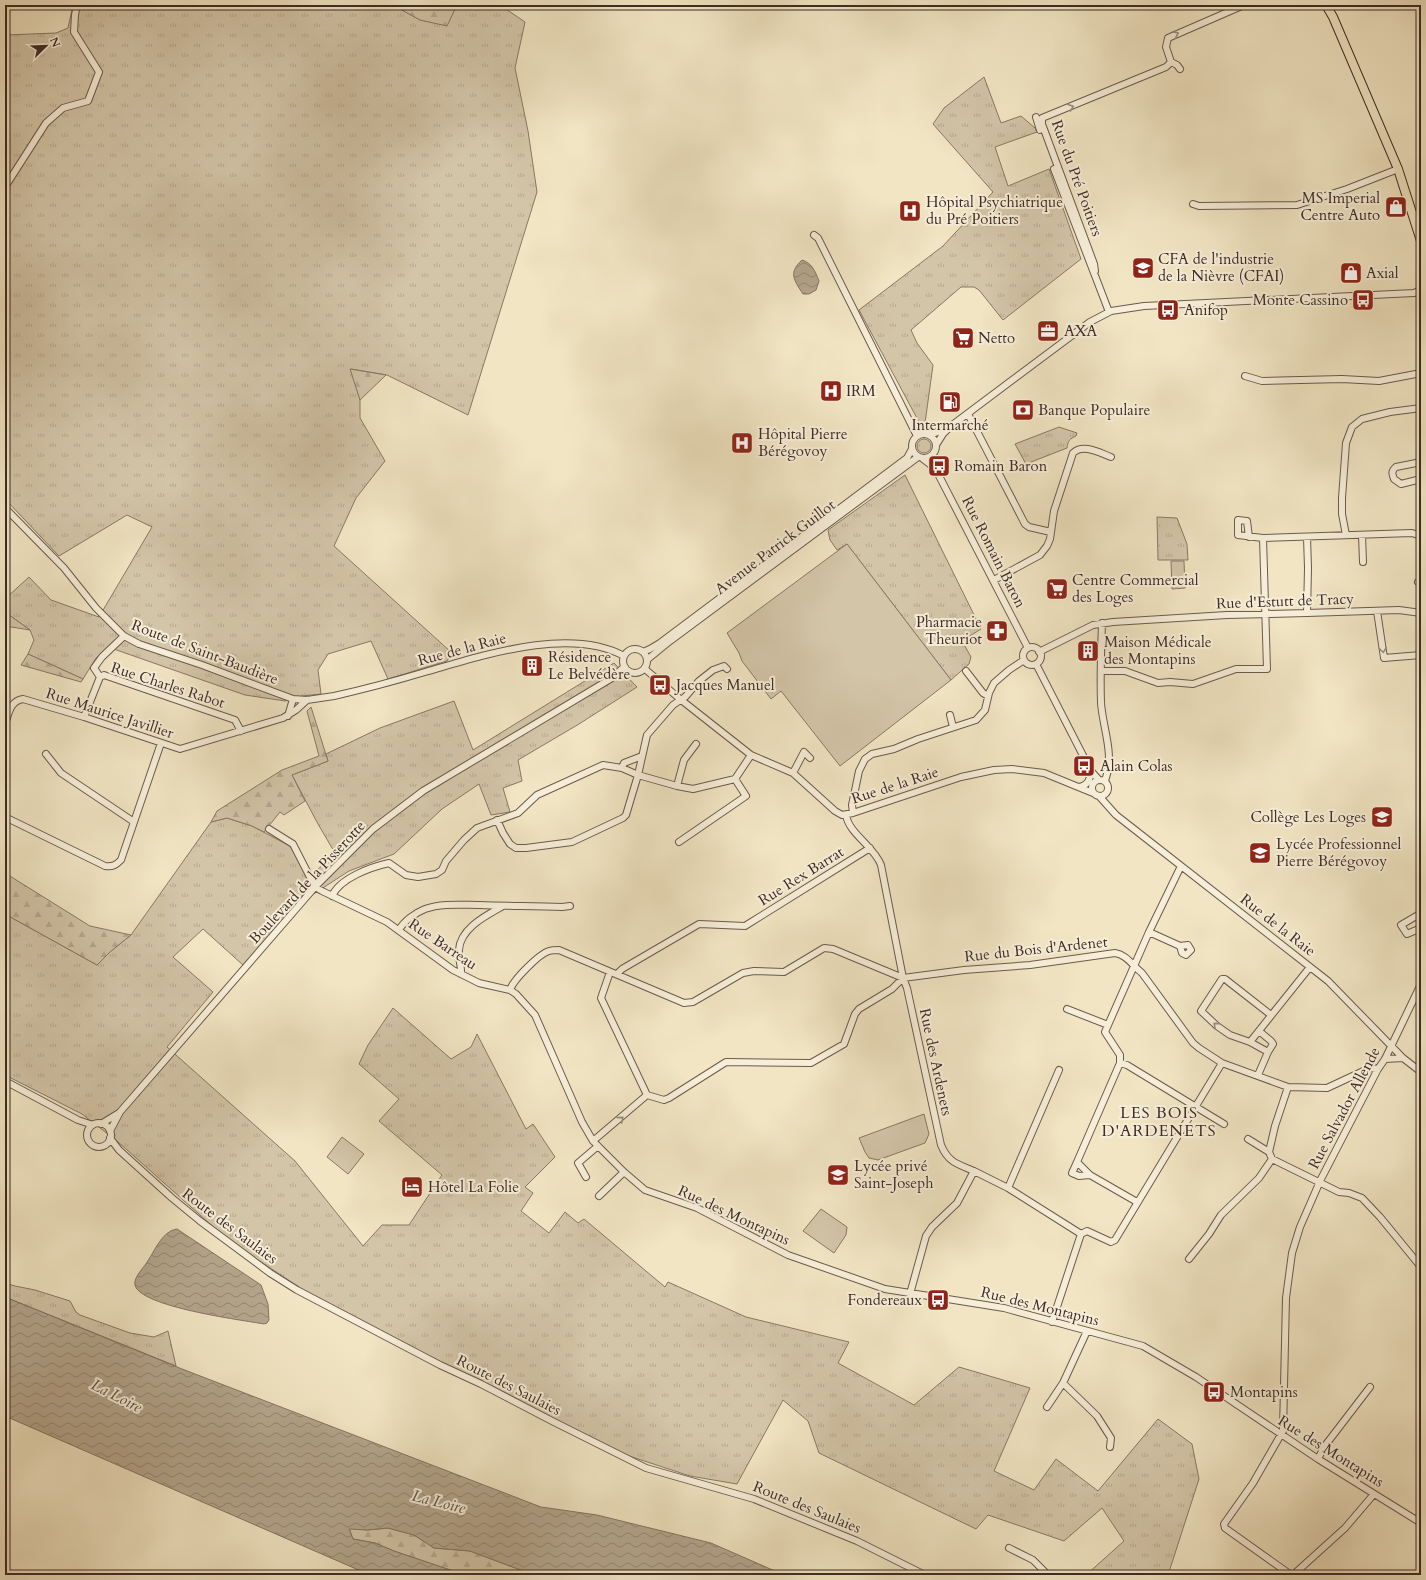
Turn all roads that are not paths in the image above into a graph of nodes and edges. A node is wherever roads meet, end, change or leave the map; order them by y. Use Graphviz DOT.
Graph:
graph roads {
  1 [pos="77,5"];
  2 [pos="1244,5"];
  3 [pos="1326,5"];
  4 [pos="1171,62"];
  5 [pos="1180,69"];
  6 [pos="1398,169"];
  7 [pos="5,187"];
  8 [pos="1193,204"];
  9 [pos="814,235"];
  10 [pos="1421,241"];
  11 [pos="1421,290"];
  12 [pos="1414,293"];
  13 [pos="1421,295"];
  14 [pos="1109,312"];
  15 [pos="1421,373"];
  16 [pos="1245,376"];
  17 [pos="1421,408"];
  18 [pos="968,414"];
  19 [pos="951,426"];
  20 [pos="927,434"];
  21 [pos="917,436"];
  22 [pos="936,445"];
  23 [pos="912,449"];
  24 [pos="935,452"];
  25 [pos="1111,456"];
  26 [pos="920,458"];
  27 [pos="1421,462"];
  28 [pos="935,468"];
  29 [pos="1421,479"];
  30 [pos="5,508"];
  31 [pos="1051,532"];
  32 [pos="1346,535"];
  33 [pos="1362,535"];
  34 [pos="1249,536"];
  35 [pos="1421,536"];
  36 [pos="1307,537"];
  37 [pos="1264,538"];
  38 [pos="1363,562"];
  39 [pos="994,580"];
  40 [pos="1377,611"];
  41 [pos="1307,613"];
  42 [pos="1421,613"];
  43 [pos="1265,615"];
  44 [pos="1100,623"];
  45 [pos="124,636"];
  46 [pos="1028,648"];
  47 [pos="643,652"];
  48 [pos="1039,652"];
  49 [pos="1421,655"];
  50 [pos="624,656"];
  51 [pos="648,659"];
  52 [pos="1024,660"];
  53 [pos="1036,664"];
  54 [pos="626,669"];
  55 [pos="645,669"];
  56 [pos="727,669"];
  57 [pos="966,671"];
  58 [pos="1101,672"];
  59 [pos="100,677"];
  60 [pos="988,696"];
  61 [pos="293,699"];
  62 [pos="307,700"];
  63 [pos="680,700"];
  64 [pos="950,715"];
  65 [pos="288,716"];
  66 [pos="84,717"];
  67 [pos="5,724"];
  68 [pos="953,727"];
  69 [pos="241,731"];
  70 [pos="161,743"];
  71 [pos="696,744"];
  72 [pos="46,754"];
  73 [pos="751,755"];
  74 [pos="642,756"];
  75 [pos="810,758"];
  76 [pos="622,768"];
  77 [pos="1091,771"];
  78 [pos="793,773"];
  79 [pos="638,775"];
  80 [pos="735,779"];
  81 [pos="1098,782"];
  82 [pos="676,786"];
  83 [pos="1081,788"];
  84 [pos="1107,793"];
  85 [pos="1096,794"];
  86 [pos="1110,808"];
  87 [pos="853,813"];
  88 [pos="846,815"];
  89 [pos="5,817"];
  90 [pos="497,820"];
  91 [pos="134,822"];
  92 [pos="269,829"];
  93 [pos="679,842"];
  94 [pos="870,848"];
  95 [pos="1181,866"];
  96 [pos="315,887"];
  97 [pos="332,896"];
  98 [pos="503,906"];
  99 [pos="570,906"];
  100 [pos="1421,922"];
  101 [pos="1421,928"];
  102 [pos="399,930"];
  103 [pos="1150,932"];
  104 [pos="1180,946"];
  105 [pos="1134,967"];
  106 [pos="1310,967"];
  107 [pos="610,972"];
  108 [pos="461,974"];
  109 [pos="617,974"];
  110 [pos="903,978"];
  111 [pos="1421,984"];
  112 [pos="510,990"];
  113 [pos="1067,1009"];
  114 [pos="1271,1015"];
  115 [pos="1108,1025"];
  116 [pos="1259,1031"];
  117 [pos="1250,1042"];
  118 [pos="1391,1045"];
  119 [pos="1268,1052"];
  120 [pos="1403,1058"];
  121 [pos="1385,1059"];
  122 [pos="1120,1063"];
  123 [pos="1222,1063"];
  124 [pos="1378,1069"];
  125 [pos="1059,1070"];
  126 [pos="1421,1072"];
  127 [pos="1258,1075"];
  128 [pos="5,1081"];
  129 [pos="1288,1087"];
  130 [pos="647,1095"];
  131 [pos="1195,1106"];
  132 [pos="120,1112"];
  133 [pos="78,1120"];
  134 [pos="101,1124"];
  135 [pos="1224,1124"];
  136 [pos="93,1125"];
  137 [pos="110,1131"];
  138 [pos="87,1133"];
  139 [pos="110,1138"];
  140 [pos="1248,1139"];
  141 [pos="596,1144"];
  142 [pos="105,1145"];
  143 [pos="119,1150"];
  144 [pos="1270,1152"];
  145 [pos="1272,1159"];
  146 [pos="1076,1162"];
  147 [pos="974,1171"];
  148 [pos="624,1172"];
  149 [pos="1090,1175"];
  150 [pos="586,1177"];
  151 [pos="1320,1182"];
  152 [pos="1008,1188"];
  153 [pos="599,1196"];
  154 [pos="1137,1202"];
  155 [pos="1081,1234"];
  156 [pos="1190,1259"];
  157 [pos="1421,1267"];
  158 [pos="910,1294"];
  159 [pos="1052,1322"];
  160 [pos="1087,1331"];
  161 [pos="1063,1383"];
  162 [pos="1370,1387"];
  163 [pos="1047,1407"];
  164 [pos="1281,1435"];
  165 [pos="1110,1447"];
  166 [pos="1318,1459"];
  167 [pos="1374,1494"];
  168 [pos="1421,1523"];
  169 [pos="1009,1548"];
  170 [pos="925,1575"];
  171 [pos="1048,1575"];
  172 [pos="1292,1575"];
  1 -- 7 [label="street"];
  4 -- 2 [label="street, one-way"];
  3 -- 6 [label="main road"];
  4 -- 5 [label="street"];
  14 -- 4 [label="street, Rue du Pré Poitiers, one-way"];
  6 -- 8 [label="street"];
  6 -- 10 [label="main road"];
  9 -- 21 [label="street"];
  11 -- 12 [label="street"];
  12 -- 13 [label="street"];
  12 -- 14 [label="street"];
  14 -- 18 [label="street"];
  15 -- 16 [label="street"];
  17 -- 32 [label="street"];
  18 -- 19 [label="street"];
  18 -- 31 [label="street"];
  19 -- 20 [label="street"];
  19 -- 22 [label="street"];
  20 -- 21 [label="street"];
  20 -- 22 [label="street"];
  21 -- 23 [label="street"];
  22 -- 24 [label="street"];
  23 -- 26 [label="street"];
  23 -- 47 [label="street, Avenue Patrick Guillot"];
  24 -- 26 [label="street"];
  24 -- 28 [label="street, Rue Romain Baron"];
  25 -- 31 [label="street"];
  26 -- 28 [label="street, Rue Romain Baron"];
  26 -- 51 [label="street, Avenue Patrick Guillot"];
  27 -- 29 [label="street"];
  28 -- 39 [label="street, Rue Romain Baron"];
  30 -- 45 [label="street, Route de Saint-Baudière"];
  31 -- 39 [label="street"];
  32 -- 33 [label="street"];
  32 -- 36 [label="street"];
  33 -- 35 [label="street"];
  33 -- 38 [label="street"];
  34 -- 37 [label="street"];
  36 -- 37 [label="street"];
  36 -- 41 [label="street"];
  37 -- 43 [label="street"];
  39 -- 46 [label="street, Rue Romain Baron"];
  40 -- 41 [label="street, Rue d'Estutt de Tracy"];
  40 -- 42 [label="street, Rue d'Estutt de Tracy"];
  40 -- 49 [label="street, one-way"];
  41 -- 43 [label="street, Rue d'Estutt de Tracy"];
  43 -- 44 [label="street, Rue d'Estutt de Tracy"];
  43 -- 58 [label="street"];
  44 -- 48 [label="street"];
  44 -- 58 [label="street"];
  45 -- 59 [label="street"];
  45 -- 61 [label="street, Route de Saint-Baudière"];
  46 -- 48 [label="street"];
  46 -- 52 [label="street"];
  47 -- 50 [label="street"];
  47 -- 51 [label="street"];
  48 -- 53 [label="street"];
  50 -- 54 [label="street"];
  50 -- 62 [label="street, Rue de la Raie"];
  51 -- 55 [label="street"];
  52 -- 53 [label="street"];
  52 -- 60 [label="street"];
  53 -- 77 [label="street"];
  54 -- 55 [label="street"];
  54 -- 96 [label="street, Boulevard de la Pisserotte"];
  55 -- 63 [label="street, Rue de la Raie"];
  56 -- 63 [label="street"];
  57 -- 60 [label="street"];
  58 -- 81 [label="street"];
  59 -- 66 [label="street, Rue Charles Rabot"];
  59 -- 69 [label="street, Rue Charles Rabot"];
  60 -- 68 [label="street"];
  61 -- 62 [label="street, Route de Saint-Baudière"];
  61 -- 65 [label="street"];
  62 -- 65 [label="street, Rue Maurice Javillier"];
  63 -- 73 [label="street, Rue de la Raie"];
  63 -- 74 [label="street"];
  64 -- 68 [label="street"];
  65 -- 69 [label="street, Rue Maurice Javillier"];
  66 -- 67 [label="street, Rue Maurice Javillier"];
  66 -- 70 [label="street, Rue Maurice Javillier"];
  68 -- 87 [label="street"];
  69 -- 70 [label="street, Rue Maurice Javillier"];
  70 -- 91 [label="street"];
  71 -- 82 [label="street"];
  72 -- 91 [label="street"];
  73 -- 78 [label="street, Rue de la Raie"];
  73 -- 80 [label="street"];
  74 -- 76 [label="street"];
  74 -- 79 [label="street"];
  75 -- 78 [label="street"];
  76 -- 79 [label="street"];
  76 -- 90 [label="street"];
  77 -- 81 [label="street"];
  77 -- 83 [label="street"];
  78 -- 88 [label="street, Rue de la Raie"];
  79 -- 82 [label="street"];
  79 -- 90 [label="street"];
  80 -- 82 [label="street"];
  80 -- 93 [label="street"];
  81 -- 83 [label="street"];
  81 -- 84 [label="street"];
  81 -- 85 [label="street"];
  83 -- 85 [label="street, Rue de la Raie"];
  83 -- 87 [label="street, Rue de la Raie"];
  84 -- 85 [label="street"];
  84 -- 86 [label="street"];
  85 -- 86 [label="street, Rue de la Raie"];
  86 -- 95 [label="street, Rue de la Raie"];
  87 -- 88 [label="street, Rue de la Raie"];
  88 -- 94 [label="street, Rue des Ardenets"];
  89 -- 91 [label="street"];
  90 -- 97 [label="street"];
  92 -- 96 [label="street"];
  94 -- 109 [label="street, Rue Rex Barrat"];
  94 -- 110 [label="street, Rue des Ardenets"];
  95 -- 103 [label="street"];
  95 -- 106 [label="street, Rue de la Raie"];
  96 -- 97 [label="street, Rue Barreau"];
  96 -- 132 [label="street, Boulevard de la Pisserotte"];
  97 -- 102 [label="street, Rue Barreau"];
  98 -- 99 [label="street"];
  98 -- 102 [label="street"];
  98 -- 108 [label="street"];
  100 -- 101 [label="street"];
  102 -- 108 [label="street, Rue Barreau"];
  103 -- 104 [label="street"];
  103 -- 105 [label="street"];
  105 -- 110 [label="street, Rue du Bois d'Ardenet"];
  105 -- 115 [label="street"];
  105 -- 123 [label="street, Rue du Bois d'Ardenet"];
  106 -- 114 [label="street"];
  106 -- 118 [label="street, Rue de la Raie"];
  107 -- 109 [label="street"];
  107 -- 112 [label="street"];
  107 -- 130 [label="street"];
  108 -- 112 [label="street, Rue Barreau"];
  109 -- 110 [label="street"];
  110 -- 130 [label="street"];
  110 -- 147 [label="street, Rue des Ardenets"];
  111 -- 118 [label="street, Rue Salvador Allende"];
  112 -- 141 [label="street"];
  113 -- 115 [label="street"];
  114 -- 116 [label="street"];
  117 -- 114 [label="street, one-way"];
  115 -- 122 [label="street"];
  116 -- 117 [label="street"];
  116 -- 119 [label="street"];
  117 -- 119 [label="street"];
  118 -- 120 [label="street, Rue de la Raie"];
  118 -- 121 [label="street, Rue Salvador Allende"];
  119 -- 127 [label="street"];
  120 -- 121 [label="street"];
  120 -- 126 [label="street, Rue de la Raie"];
  121 -- 124 [label="street, Rue Salvador Allende"];
  122 -- 131 [label="street"];
  122 -- 146 [label="street"];
  123 -- 127 [label="street, Rue du Bois d'Ardenet"];
  123 -- 131 [label="street"];
  124 -- 129 [label="street, Rue du Bois d'Ardenet"];
  124 -- 151 [label="street, Rue Salvador Allende"];
  125 -- 152 [label="street"];
  127 -- 129 [label="street, Rue du Bois d'Ardenet"];
  128 -- 133 [label="street"];
  129 -- 144 [label="street"];
  141 -- 130 [label="street, one-way"];
  131 -- 135 [label="street"];
  131 -- 154 [label="street"];
  132 -- 134 [label="street"];
  132 -- 137 [label="street"];
  133 -- 136 [label="street"];
  133 -- 138 [label="street"];
  134 -- 136 [label="street"];
  134 -- 137 [label="street"];
  136 -- 138 [label="street"];
  137 -- 139 [label="street"];
  138 -- 142 [label="street"];
  139 -- 142 [label="street"];
  139 -- 143 [label="street"];
  140 -- 144 [label="street"];
  141 -- 148 [label="street, Rue des Montapins"];
  141 -- 150 [label="street"];
  142 -- 143 [label="street"];
  143 -- 170 [label="street, Route des Saulaies"];
  144 -- 145 [label="street"];
  145 -- 151 [label="street"];
  145 -- 156 [label="street"];
  146 -- 149 [label="street"];
  146 -- 149 [label="street"];
  147 -- 152 [label="street, Rue des Ardenets"];
  147 -- 158 [label="street"];
  148 -- 153 [label="street"];
  148 -- 158 [label="street, Rue des Montapins"];
  149 -- 154 [label="street"];
  151 -- 157 [label="street"];
  151 -- 164 [label="street, Rue Salvador Allende"];
  152 -- 155 [label="street, Rue des Ardenets"];
  154 -- 155 [label="street"];
  155 -- 159 [label="street"];
  158 -- 159 [label="street, Rue des Montapins"];
  159 -- 160 [label="street, Rue des Montapins"];
  160 -- 161 [label="street"];
  160 -- 164 [label="street, Rue des Montapins"];
  161 -- 163 [label="street"];
  161 -- 165 [label="street"];
  162 -- 166 [label="street"];
  164 -- 166 [label="street, Rue des Montapins"];
  164 -- 172 [label="street"];
  166 -- 167 [label="street, Rue des Montapins"];
  167 -- 168 [label="street, Rue des Montapins"];
  167 -- 172 [label="street"];
  169 -- 171 [label="street"];
}
